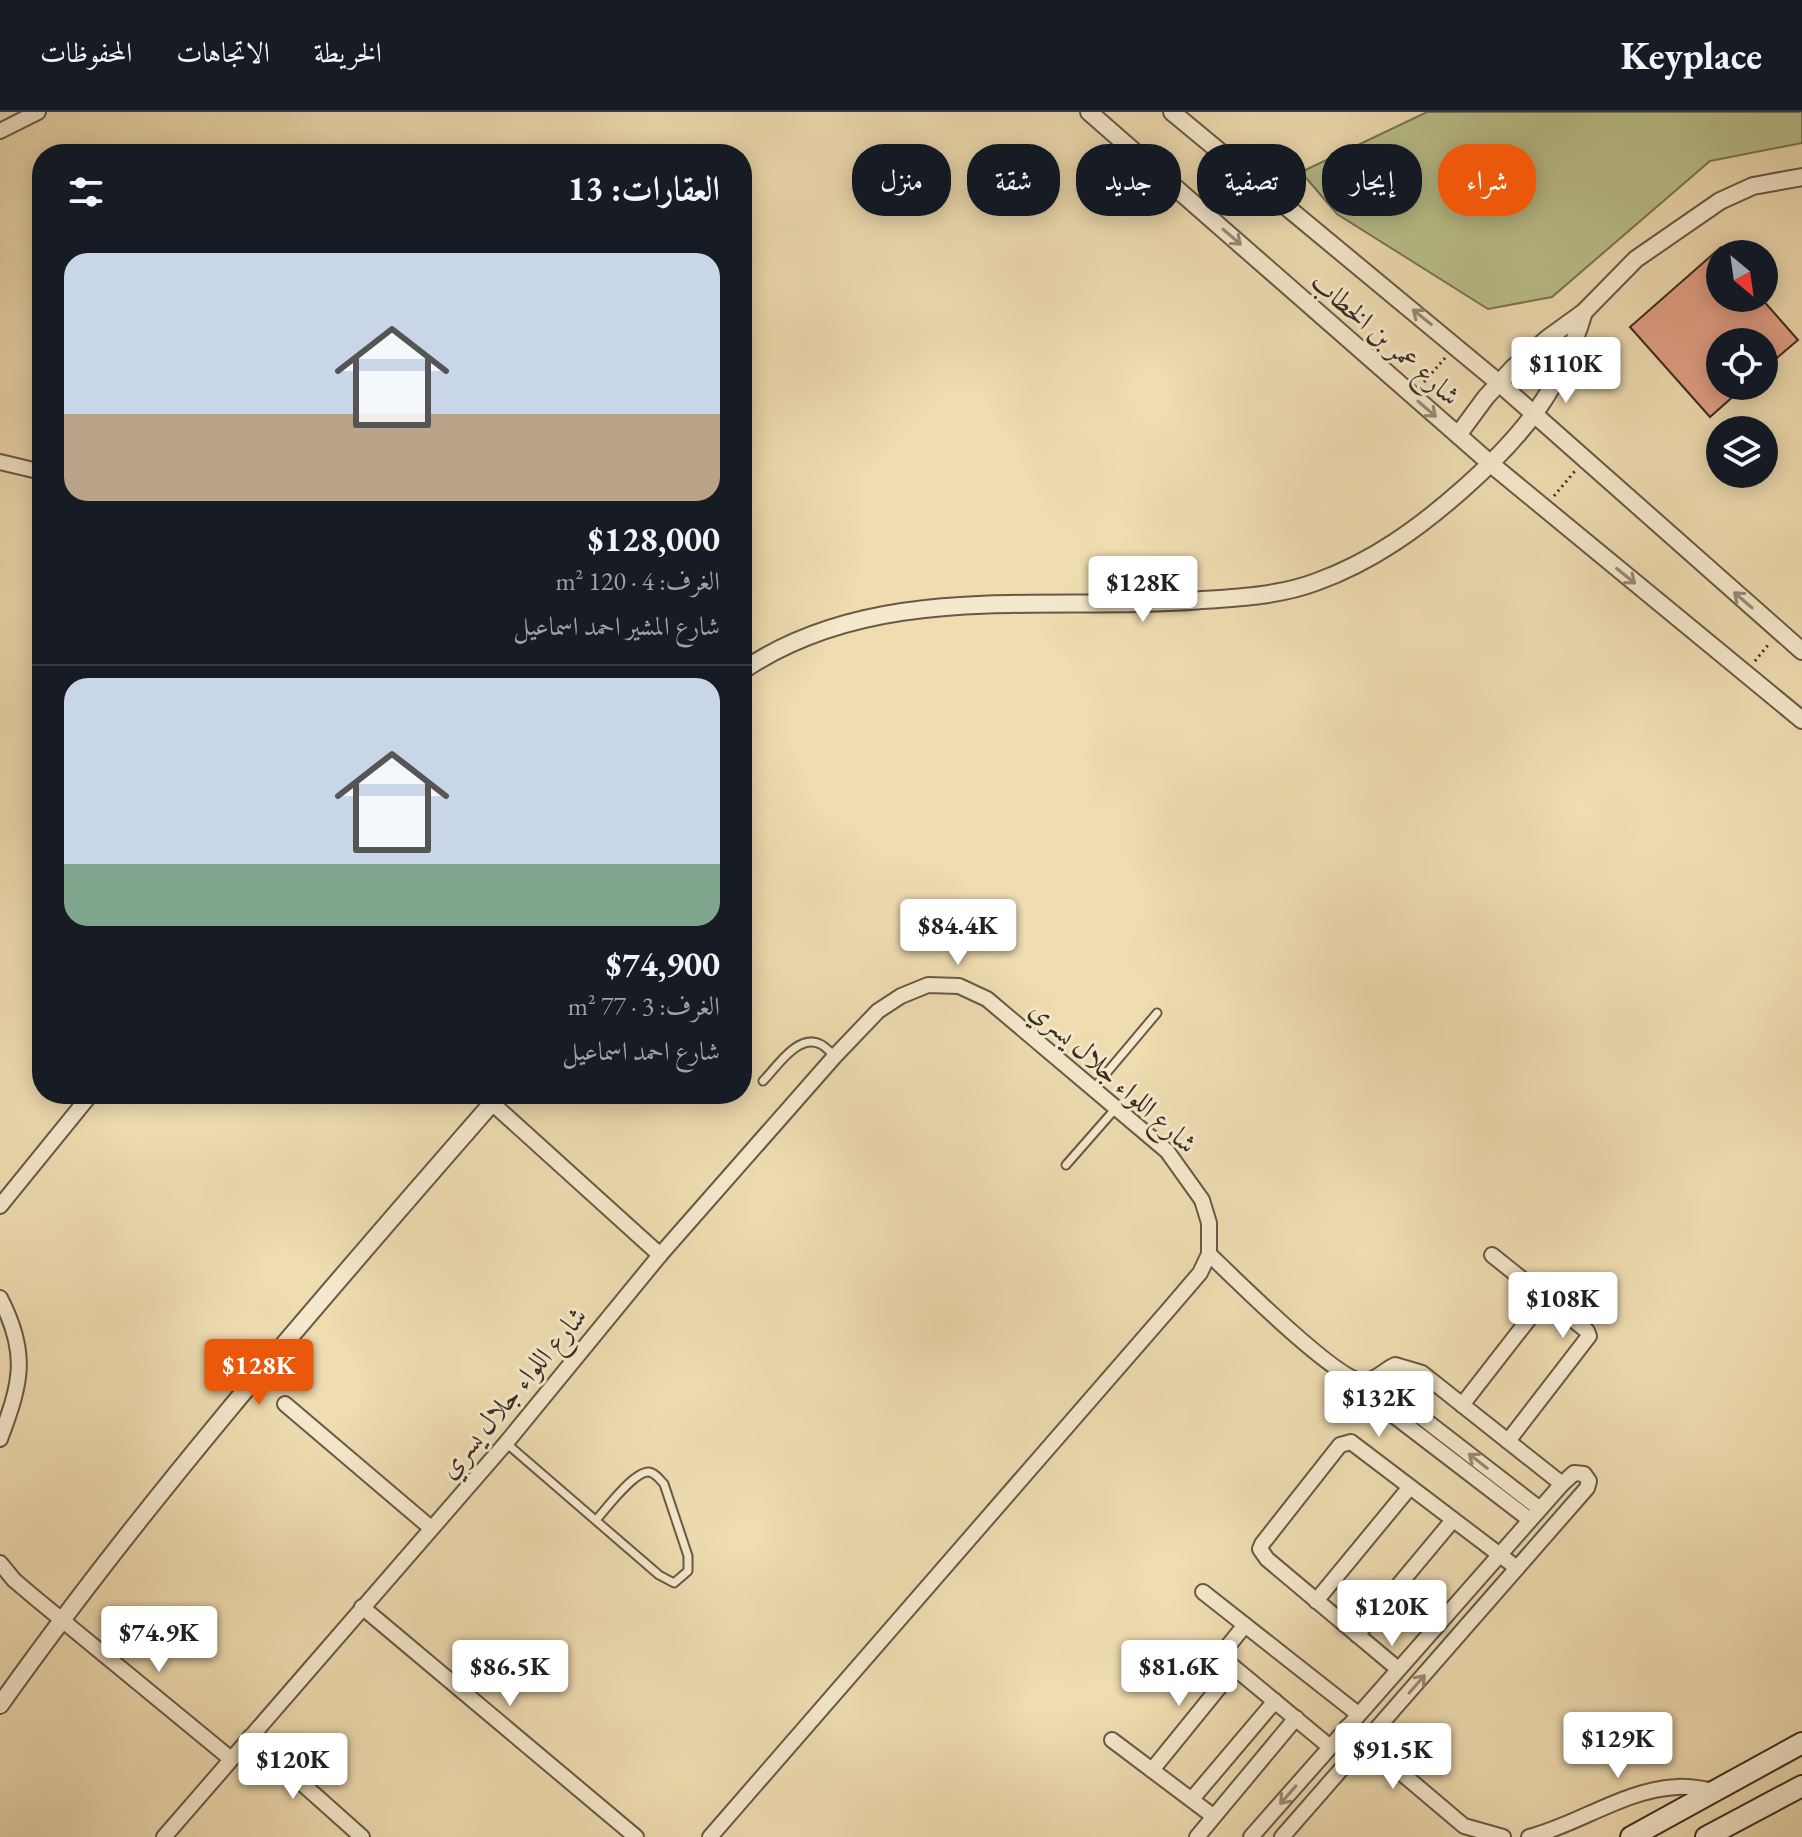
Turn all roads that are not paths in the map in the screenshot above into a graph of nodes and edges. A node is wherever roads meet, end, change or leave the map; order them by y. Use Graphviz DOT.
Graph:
graph roads {
  1 [pos="38,112"];
  2 [pos="1089,112"];
  3 [pos="1172,112"];
  4 [pos="0,131"];
  5 [pos="1802,177"];
  6 [pos="1584,312"];
  7 [pos="1499,383"];
  8 [pos="1535,416"];
  9 [pos="1458,435"];
  10 [pos="0,462"];
  11 [pos="1491,464"];
  12 [pos="32,470"];
  13 [pos="1802,651"];
  14 [pos="752,666"];
  15 [pos="1802,720"];
  16 [pos="1157,1013"];
  17 [pos="835,1056"];
  18 [pos="763,1081"];
  19 [pos="1093,1089"];
  20 [pos="83,1104"];
  21 [pos="491,1104"];
  22 [pos="502,1104"];
  23 [pos="1116,1108"];
  24 [pos="1066,1165"];
  25 [pos="0,1206"];
  26 [pos="1209,1254"];
  27 [pos="660,1255"];
  28 [pos="1492,1255"];
  29 [pos="1546,1297"];
  30 [pos="0,1298"];
  31 [pos="285,1404"];
  32 [pos="1462,1405"];
  33 [pos="0,1439"];
  34 [pos="1508,1441"];
  35 [pos="506,1443"];
  36 [pos="1562,1484"];
  37 [pos="1410,1487"];
  38 [pos="1535,1514"];
  39 [pos="596,1520"];
  40 [pos="1453,1520"];
  41 [pos="431,1528"];
  42 [pos="1499,1555"];
  43 [pos="0,1563"];
  44 [pos="1517,1568"];
  45 [pos="1203,1592"];
  46 [pos="1316,1601"];
  47 [pos="362,1607"];
  48 [pos="62,1618"];
  49 [pos="1245,1625"];
  50 [pos="1357,1635"];
  51 [pos="1234,1669"];
  52 [pos="1398,1669"];
  53 [pos="1275,1701"];
  54 [pos="0,1705"];
  55 [pos="1358,1714"];
  56 [pos="1296,1718"];
  57 [pos="1347,1727"];
  58 [pos="250,1737"];
  59 [pos="1112,1740"];
  60 [pos="1366,1743"];
  61 [pos="1802,1743"];
  62 [pos="1330,1747"];
  63 [pos="231,1759"];
  64 [pos="1152,1770"];
  65 [pos="1802,1786"];
  66 [pos="1715,1791"];
  67 [pos="1192,1799"];
  68 [pos="1213,1816"];
  69 [pos="1464,1831"];
  70 [pos="164,1837"];
  71 [pos="362,1837"];
  72 [pos="636,1837"];
  73 [pos="710,1837"];
  74 [pos="1197,1837"];
  75 [pos="1251,1837"];
  76 [pos="1282,1837"];
  77 [pos="1503,1837"];
  78 [pos="1529,1837"];
  79 [pos="1631,1837"];
  80 [pos="1706,1837"];
  1 -- 4 [label="street"];
  2 -- 9 [label="street, شارع عمر بن الخطاب, one-way"];
  7 -- 3 [label="street, شارع عمر بن الخطاب, one-way"];
  5 -- 6 [label="street"];
  6 -- 7 [label="street"];
  6 -- 8 [label="street"];
  7 -- 8 [label="street, شارع عمر بن الخطاب"];
  7 -- 9 [label="street"];
  8 -- 11 [label="street"];
  13 -- 8 [label="street, شارع عمر بن الخطاب, one-way"];
  9 -- 11 [label="street, شارع عمر بن الخطاب"];
  10 -- 12 [label="street"];
  11 -- 14 [label="street"];
  11 -- 15 [label="street, شارع عمر بن الخطاب, one-way"];
  16 -- 19 [label="lane"];
  17 -- 18 [label="lane"];
  17 -- 19 [label="street, شارع اللواء جلال يسري"];
  17 -- 27 [label="street, شارع اللواء جلال يسري"];
  19 -- 23 [label="street, شارع اللواء جلال يسري"];
  20 -- 25 [label="street"];
  21 -- 48 [label="street"];
  22 -- 27 [label="street"];
  23 -- 24 [label="lane"];
  23 -- 26 [label="street, شارع اللواء جلال يسري"];
  26 -- 32 [label="street"];
  26 -- 73 [label="street"];
  27 -- 35 [label="street, شارع اللواء جلال يسري"];
  28 -- 29 [label="street"];
  29 -- 32 [label="street"];
  29 -- 34 [label="street"];
  30 -- 33 [label="street"];
  31 -- 41 [label="street"];
  32 -- 34 [label="street"];
  34 -- 36 [label="street"];
  35 -- 39 [label="lane"];
  35 -- 41 [label="street, شارع اللواء جلال يسري"];
  36 -- 38 [label="street"];
  36 -- 44 [label="street"];
  37 -- 40 [label="street"];
  37 -- 46 [label="street"];
  37 -- 46 [label="street"];
  38 -- 38 [label="street, one-way"];
  38 -- 42 [label="street"];
  39 -- 39 [label="lane"];
  40 -- 42 [label="street"];
  40 -- 50 [label="street"];
  41 -- 47 [label="street, شارع اللواء جلال يسري"];
  42 -- 44 [label="street"];
  42 -- 52 [label="street"];
  43 -- 48 [label="street"];
  60 -- 44 [label="street, one-way"];
  45 -- 49 [label="street"];
  46 -- 50 [label="street"];
  47 -- 58 [label="street, شارع اللواء جلال يسري"];
  47 -- 72 [label="street"];
  48 -- 54 [label="street"];
  48 -- 63 [label="street"];
  49 -- 51 [label="street"];
  49 -- 55 [label="street"];
  50 -- 52 [label="street"];
  51 -- 53 [label="street"];
  51 -- 64 [label="street"];
  52 -- 55 [label="street"];
  53 -- 56 [label="street"];
  53 -- 67 [label="street"];
  55 -- 57 [label="street"];
  56 -- 62 [label="street"];
  56 -- 68 [label="street"];
  57 -- 60 [label="street"];
  57 -- 62 [label="street"];
  58 -- 63 [label="street, شارع اللواء جلال يسري"];
  58 -- 71 [label="street"];
  59 -- 64 [label="street"];
  60 -- 69 [label="street"];
  60 -- 76 [label="street"];
  61 -- 66 [label="main road"];
  62 -- 75 [label="street, one-way"];
  63 -- 70 [label="street, شارع اللواء جلال يسري"];
  64 -- 67 [label="street"];
  65 -- 80 [label="main road"];
  66 -- 78 [label="street"];
  66 -- 79 [label="main road"];
  67 -- 68 [label="street"];
  68 -- 74 [label="street"];
  69 -- 77 [label="street"];
}
